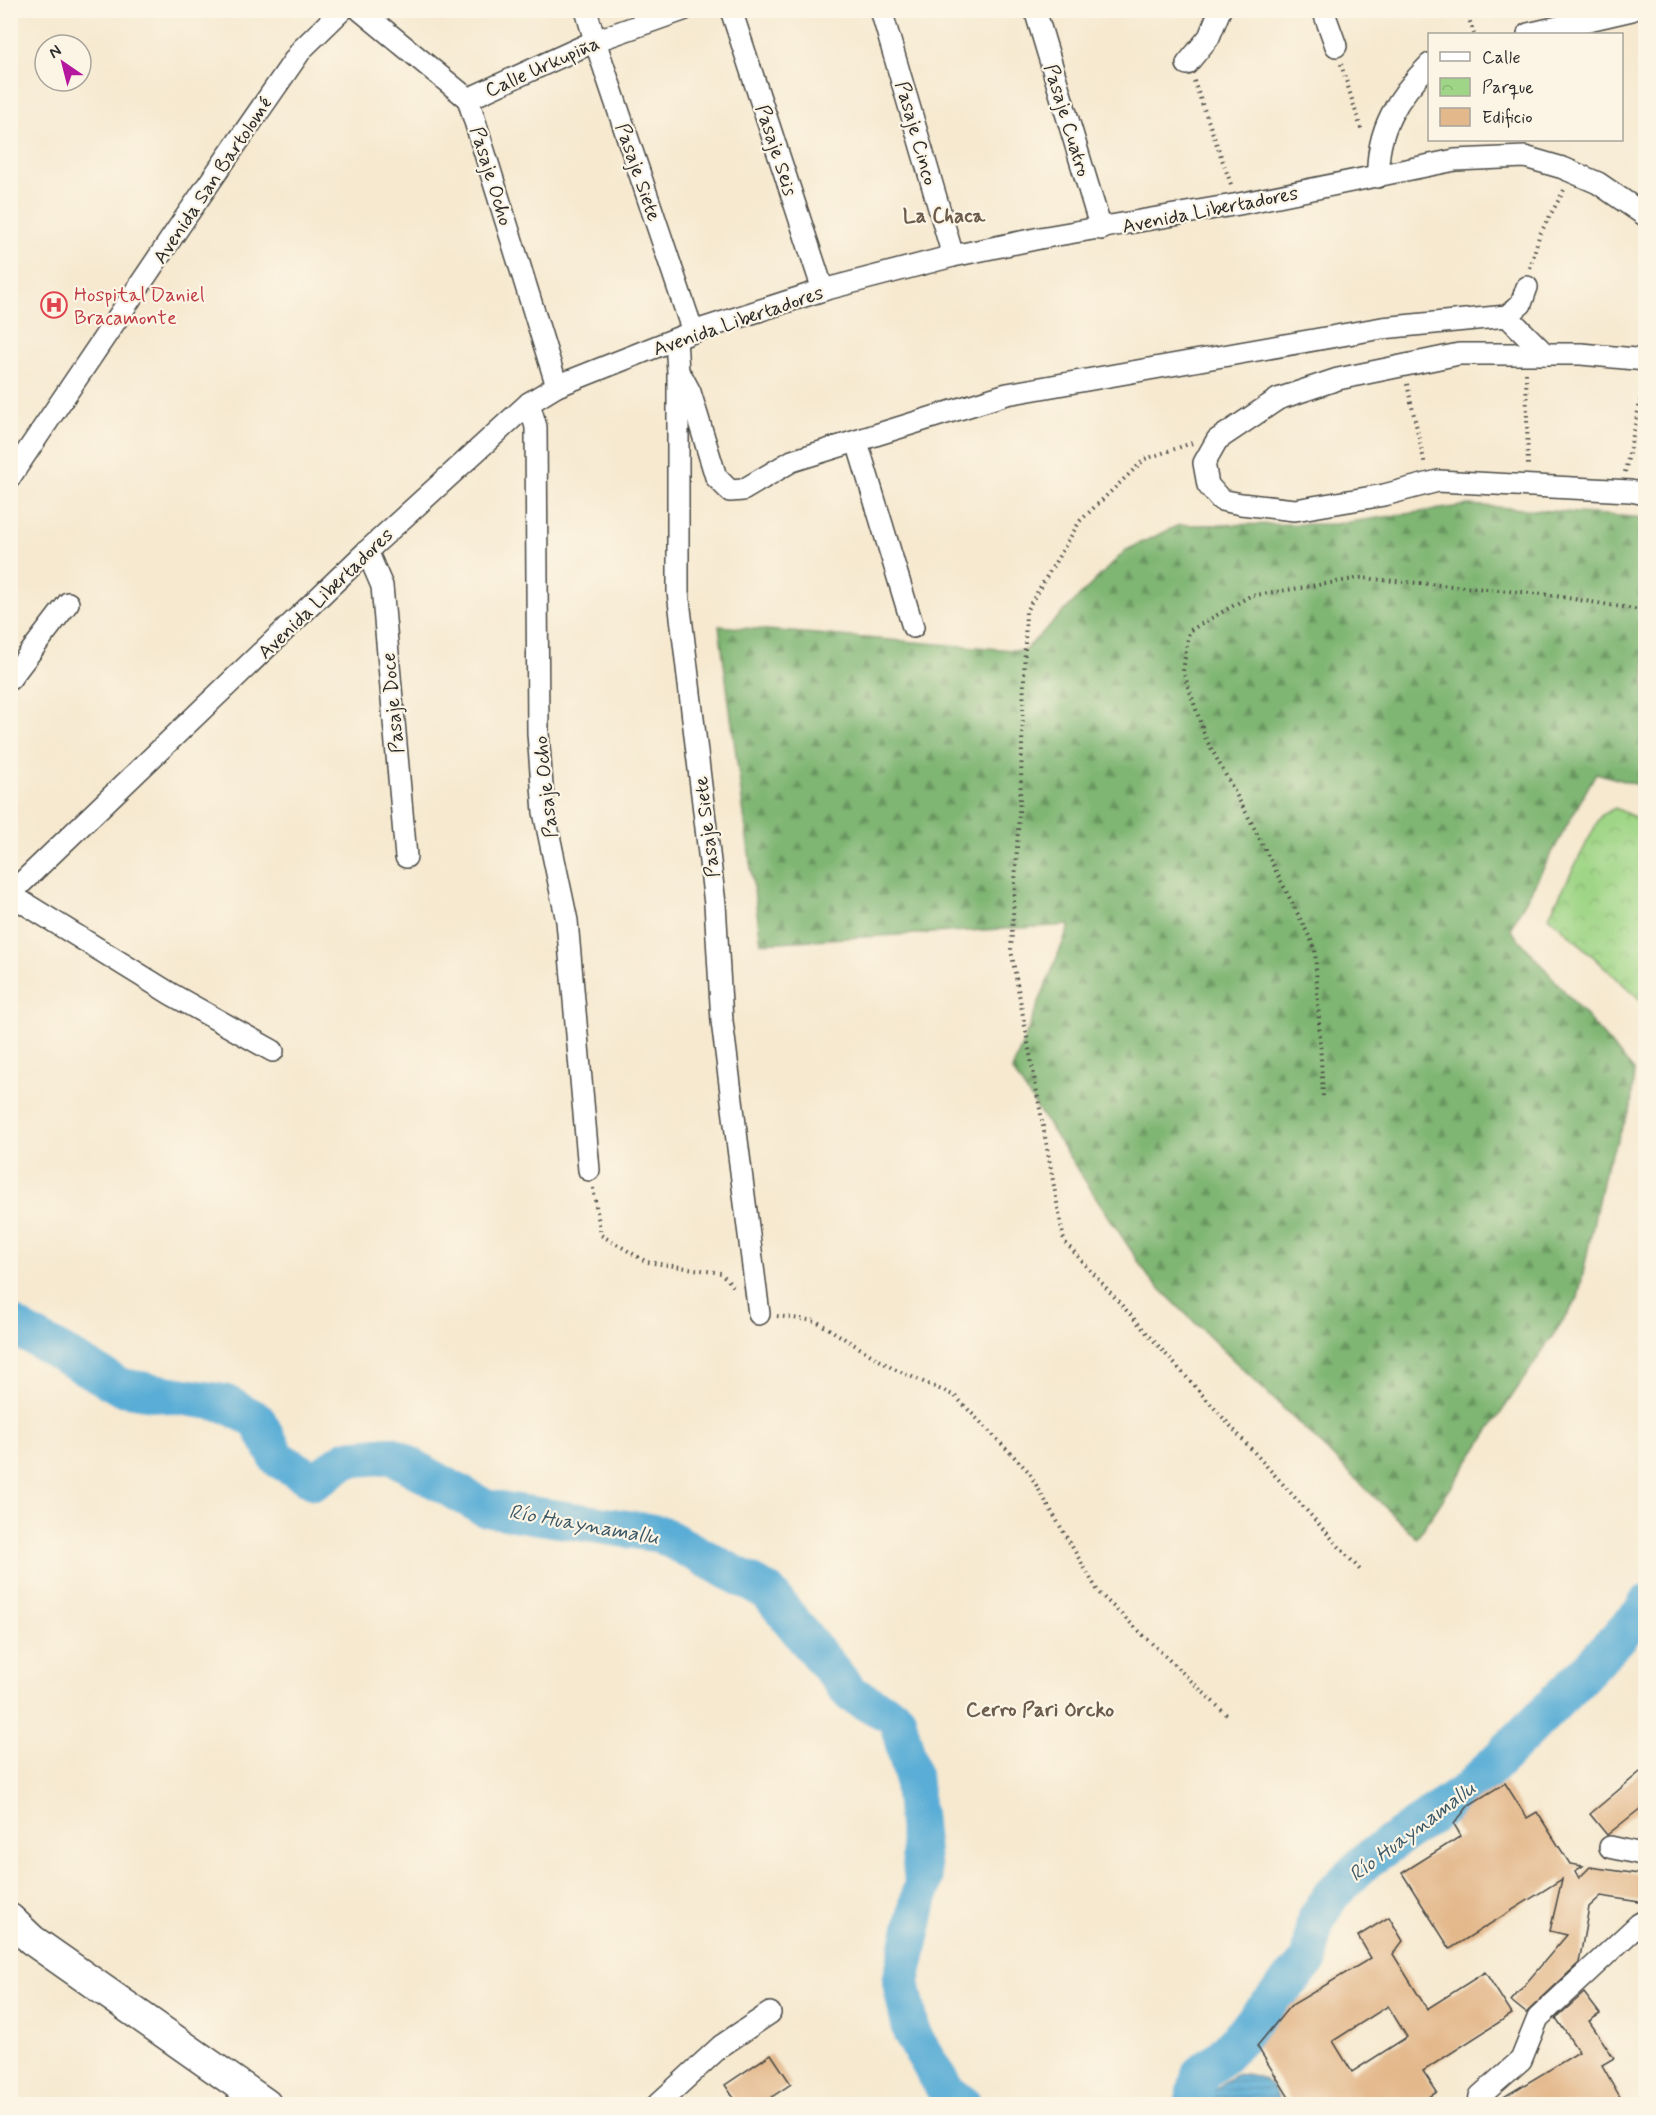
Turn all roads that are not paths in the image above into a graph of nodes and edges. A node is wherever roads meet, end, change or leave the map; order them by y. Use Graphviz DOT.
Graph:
graph roads {
  1 [pos="342,10"];
  2 [pos="360,10"];
  3 [pos="586,10"];
  4 [pos="683,10"];
  5 [pos="731,10"];
  6 [pos="881,10"];
  7 [pos="1035,10"];
  8 [pos="1220,10"];
  9 [pos="1323,10"];
  10 [pos="1632,10"];
  11 [pos="1532,33"];
  12 [pos="595,42"];
  13 [pos="1336,46"];
  14 [pos="1187,64"];
  15 [pos="1428,66"];
  16 [pos="468,99"];
  17 [pos="1378,168"];
  18 [pos="1646,216"];
  19 [pos="1101,229"];
  20 [pos="953,255"];
  21 [pos="1527,286"];
  22 [pos="823,290"];
  23 [pos="1507,316"];
  24 [pos="685,336"];
  25 [pos="1535,354"];
  26 [pos="1646,360"];
  27 [pos="678,372"];
  28 [pos="557,386"];
  29 [pos="529,403"];
  30 [pos="857,442"];
  31 [pos="10,477"];
  32 [pos="1646,494"];
  33 [pos="367,551"];
  34 [pos="68,603"];
  35 [pos="913,627"];
  36 [pos="10,679"];
  37 [pos="406,857"];
  38 [pos="11,895"];
  39 [pos="273,1051"];
  40 [pos="589,1170"];
  41 [pos="759,1314"];
  42 [pos="1610,1847"];
  43 [pos="1646,1855"];
  44 [pos="10,1919"];
  45 [pos="1646,1920"];
  46 [pos="770,2013"];
  47 [pos="266,2104"];
  48 [pos="658,2104"];
  49 [pos="1479,2104"];
  1 -- 31 [label="street, Avenida San Bartolomé"];
  2 -- 16 [label="street"];
  3 -- 12 [label="street, Pasaje Siete"];
  4 -- 12 [label="street, Calle Urkupiña"];
  5 -- 22 [label="street, Pasaje Seis"];
  6 -- 20 [label="street, Pasaje Cinco"];
  7 -- 19 [label="street, Pasaje Cuatro"];
  8 -- 14 [label="street"];
  9 -- 13 [label="street"];
  10 -- 11 [label="street"];
  12 -- 16 [label="street, Calle Urkupiña"];
  12 -- 24 [label="street, Pasaje Siete"];
  15 -- 17 [label="street"];
  16 -- 28 [label="street, Pasaje Ocho"];
  17 -- 18 [label="street, Avenida Libertadores"];
  17 -- 19 [label="street, Avenida Libertadores"];
  19 -- 20 [label="street, Avenida Libertadores"];
  20 -- 22 [label="street, Avenida Libertadores"];
  21 -- 23 [label="street"];
  22 -- 24 [label="street, Avenida Libertadores"];
  23 -- 25 [label="street"];
  23 -- 30 [label="street"];
  24 -- 27 [label="street, Pasaje Siete"];
  24 -- 28 [label="street, Avenida Libertadores"];
  25 -- 26 [label="street"];
  25 -- 32 [label="street"];
  27 -- 30 [label="street"];
  27 -- 41 [label="street, Pasaje Siete"];
  28 -- 29 [label="street, Avenida Libertadores"];
  29 -- 33 [label="street, Avenida Libertadores"];
  29 -- 40 [label="street, Pasaje Ocho"];
  30 -- 35 [label="street"];
  33 -- 37 [label="street, Pasaje Doce"];
  33 -- 38 [label="street, Avenida Libertadores"];
  34 -- 36 [label="street"];
  38 -- 39 [label="street"];
  42 -- 43 [label="street"];
  44 -- 47 [label="highway"];
  45 -- 49 [label="street"];
  46 -- 48 [label="street"];
}
